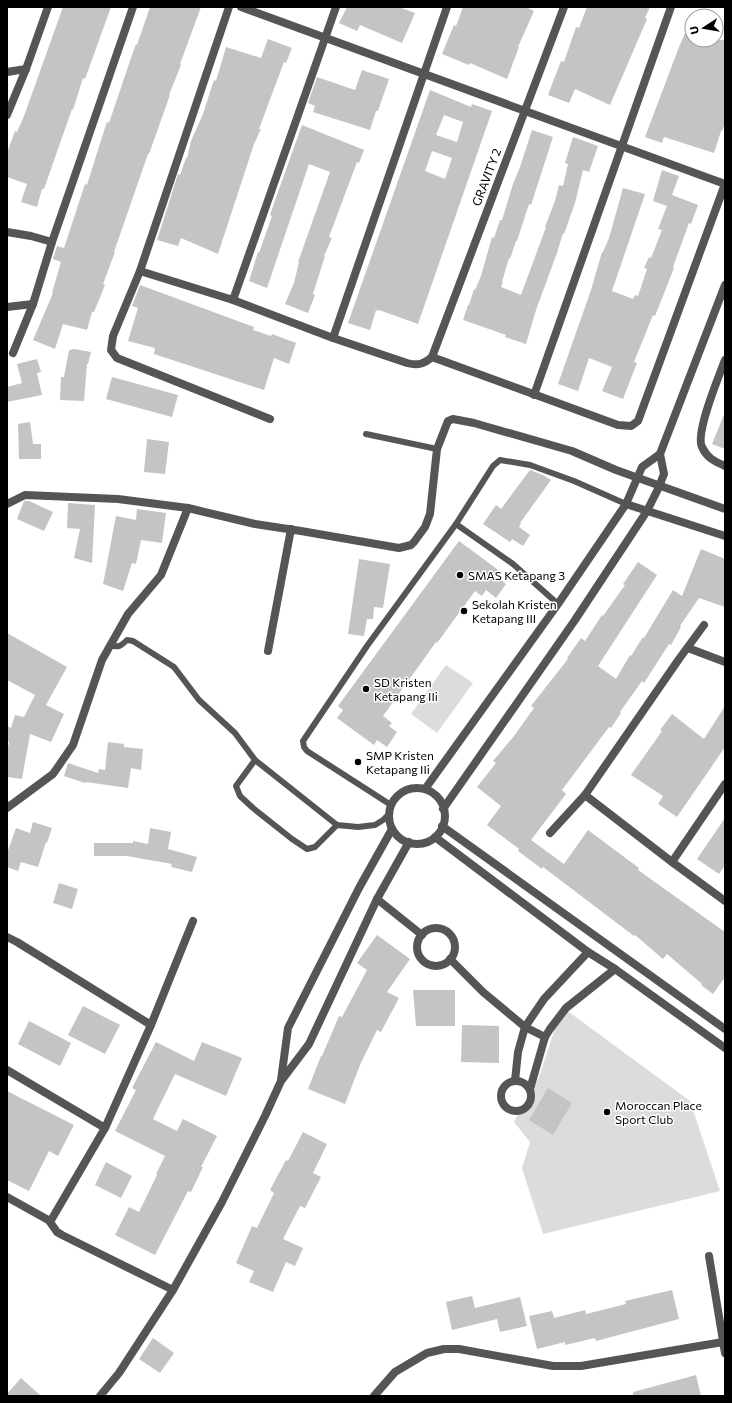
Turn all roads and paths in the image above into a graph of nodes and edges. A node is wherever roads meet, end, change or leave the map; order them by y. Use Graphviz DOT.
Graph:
graph roads {
  1 [pos="48,7"];
  2 [pos="133,7"];
  3 [pos="229,7"];
  4 [pos="241,7"];
  5 [pos="336,7"];
  6 [pos="447,7"];
  7 [pos="564,7"];
  8 [pos="671,7"];
  9 [pos="326,38"];
  10 [pos="26,69"];
  11 [pos="7,72"];
  12 [pos="424,74"];
  13 [pos="524,110"];
  14 [pos="7,115"];
  15 [pos="621,146"];
  16 [pos="725,184"];
  17 [pos="7,232"];
  18 [pos="52,242"];
  19 [pos="140,271"];
  20 [pos="725,285"];
  21 [pos="233,300"];
  22 [pos="33,304"];
  23 [pos="7,307"];
  24 [pos="333,338"];
  25 [pos="13,353"];
  26 [pos="432,357"];
  27 [pos="725,360"];
  28 [pos="534,395"];
  29 [pos="270,419"];
  30 [pos="366,434"];
  31 [pos="437,449"];
  32 [pos="660,454"];
  33 [pos="725,466"];
  34 [pos="7,504"];
  35 [pos="626,504"];
  36 [pos="188,508"];
  37 [pos="725,509"];
  38 [pos="647,511"];
  39 [pos="456,524"];
  40 [pos="291,529"];
  41 [pos="725,536"];
  42 [pos="558,604"];
  43 [pos="704,624"];
  44 [pos="111,645"];
  45 [pos="688,648"];
  46 [pos="268,651"];
  47 [pos="725,662"];
  48 [pos="255,760"];
  49 [pos="725,784"];
  50 [pos="424,789"];
  51 [pos="585,795"];
  52 [pos="391,805"];
  53 [pos="7,808"];
  54 [pos="443,809"];
  55 [pos="389,814"];
  56 [pos="336,825"];
  57 [pos="442,826"];
  58 [pos="392,829"];
  59 [pos="550,833"];
  60 [pos="435,837"];
  61 [pos="409,842"];
  62 [pos="672,862"];
  63 [pos="377,899"];
  64 [pos="725,901"];
  65 [pos="193,921"];
  66 [pos="422,935"];
  67 [pos="7,937"];
  68 [pos="588,952"];
  69 [pos="450,960"];
  70 [pos="615,969"];
  71 [pos="151,1025"];
  72 [pos="525,1027"];
  73 [pos="725,1028"];
  74 [pos="545,1038"];
  75 [pos="716,1041"];
  76 [pos="725,1048"];
  77 [pos="7,1070"];
  78 [pos="280,1081"];
  79 [pos="515,1081"];
  80 [pos="530,1089"];
  81 [pos="105,1128"];
  82 [pos="7,1197"];
  83 [pos="50,1221"];
  84 [pos="709,1256"];
  85 [pos="173,1290"];
  86 [pos="723,1342"];
  87 [pos="725,1353"];
  88 [pos="100,1396"];
  89 [pos="374,1396"];
  1 -- 10 [label="street"];
  2 -- 18 [label="street"];
  3 -- 19 [label="street"];
  4 -- 9 [label="street"];
  5 -- 9 [label="street"];
  6 -- 12 [label="street"];
  7 -- 13 [label="street, GRAVITY 2"];
  8 -- 15 [label="street"];
  9 -- 12 [label="street"];
  9 -- 21 [label="street"];
  10 -- 11 [label="street"];
  10 -- 14 [label="street"];
  12 -- 13 [label="street"];
  12 -- 24 [label="street"];
  13 -- 15 [label="street"];
  13 -- 26 [label="street, GRAVITY 2"];
  15 -- 16 [label="street"];
  15 -- 28 [label="street"];
  16 -- 28 [label="street"];
  17 -- 18 [label="street"];
  18 -- 22 [label="street"];
  19 -- 21 [label="street"];
  19 -- 29 [label="street"];
  20 -- 32 [label="street"];
  21 -- 24 [label="street"];
  22 -- 23 [label="street"];
  22 -- 25 [label="street"];
  24 -- 26 [label="street"];
  26 -- 28 [label="street"];
  27 -- 33 [label="street"];
  30 -- 31 [label="lane"];
  31 -- 37 [label="street"];
  31 -- 40 [label="street"];
  32 -- 35 [label="street"];
  32 -- 38 [label="street"];
  34 -- 36 [label="street"];
  35 -- 38 [label="street"];
  35 -- 39 [label="lane"];
  35 -- 42 [label="street"];
  36 -- 40 [label="street"];
  36 -- 44 [label="street"];
  38 -- 41 [label="street"];
  38 -- 54 [label="street"];
  39 -- 42 [label="lane"];
  39 -- 52 [label="lane"];
  40 -- 46 [label="street"];
  42 -- 50 [label="street"];
  43 -- 45 [label="street"];
  44 -- 48 [label="lane"];
  44 -- 53 [label="street"];
  45 -- 47 [label="street"];
  45 -- 51 [label="street"];
  48 -- 56 [label="lane"];
  48 -- 56 [label="lane"];
  49 -- 62 [label="street"];
  50 -- 52 [label="street"];
  50 -- 54 [label="street"];
  51 -- 59 [label="street"];
  51 -- 62 [label="street"];
  52 -- 55 [label="street"];
  54 -- 57 [label="street"];
  55 -- 56 [label="lane"];
  55 -- 58 [label="street"];
  57 -- 60 [label="street"];
  57 -- 73 [label="street"];
  58 -- 61 [label="street"];
  58 -- 78 [label="street"];
  60 -- 61 [label="street"];
  60 -- 68 [label="street"];
  61 -- 63 [label="street"];
  62 -- 64 [label="street"];
  63 -- 66 [label="street"];
  63 -- 78 [label="street"];
  65 -- 71 [label="street"];
  66 -- 69 [label="street"];
  66 -- 69 [label="street"];
  67 -- 71 [label="street"];
  68 -- 70 [label="street"];
  68 -- 72 [label="street"];
  69 -- 72 [label="street"];
  70 -- 74 [label="street"];
  70 -- 75 [label="street"];
  71 -- 81 [label="street"];
  72 -- 74 [label="street"];
  72 -- 79 [label="street"];
  73 -- 75 [label="street"];
  74 -- 80 [label="street"];
  75 -- 76 [label="street"];
  77 -- 81 [label="street"];
  78 -- 85 [label="street"];
  79 -- 80 [label="street"];
  79 -- 80 [label="street"];
  81 -- 83 [label="street"];
  82 -- 83 [label="street"];
  83 -- 85 [label="street"];
  84 -- 86 [label="street"];
  85 -- 88 [label="street"];
  86 -- 87 [label="street"];
  86 -- 89 [label="street"];
}
